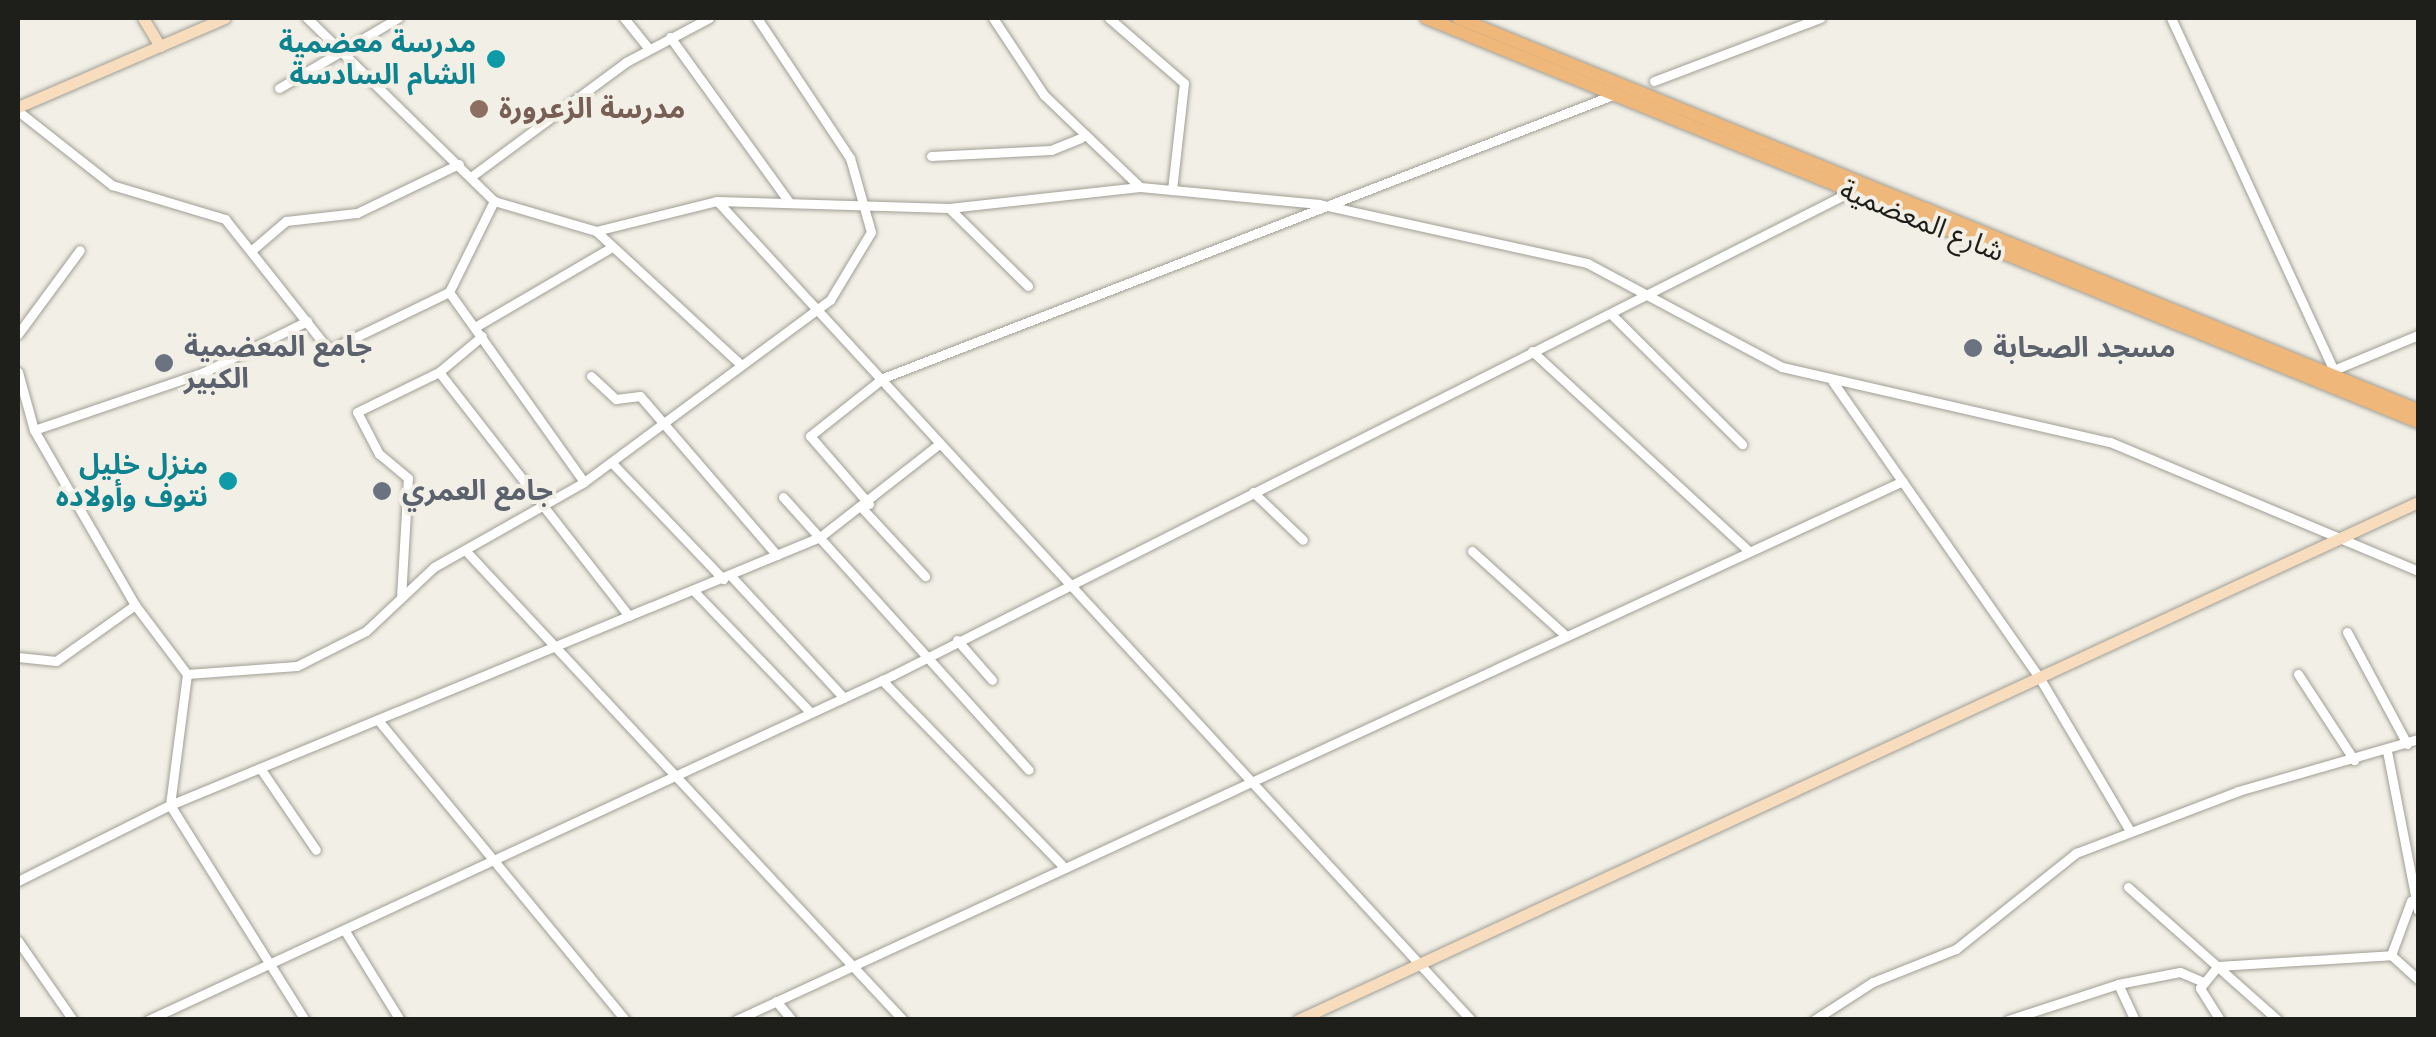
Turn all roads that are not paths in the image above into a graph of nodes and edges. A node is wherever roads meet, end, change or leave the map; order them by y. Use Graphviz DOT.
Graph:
graph roads {
  1 [pos="142,18"];
  2 [pos="225,18"];
  3 [pos="308,18"];
  4 [pos="398,18"];
  5 [pos="624,18"];
  6 [pos="709,18"];
  7 [pos="758,18"];
  8 [pos="993,18"];
  9 [pos="1109,18"];
  10 [pos="1426,18"];
  11 [pos="1458,18"];
  12 [pos="1820,18"];
  13 [pos="2171,18"];
  14 [pos="670,37"];
  15 [pos="160,46"];
  16 [pos="650,49"];
  17 [pos="336,53"];
  18 [pos="1654,81"];
  19 [pos="279,88"];
  20 [pos="1614,95"];
  21 [pos="18,109"];
  22 [pos="1081,138"];
  23 [pos="931,156"];
  24 [pos="459,164"];
  25 [pos="472,176"];
  26 [pos="1140,188"];
  27 [pos="1172,190"];
  28 [pos="1850,192"];
  29 [pos="1874,194"];
  30 [pos="494,201"];
  31 [pos="717,201"];
  32 [pos="789,202"];
  33 [pos="865,202"];
  34 [pos="1319,204"];
  35 [pos="948,208"];
  36 [pos="596,231"];
  37 [pos="610,248"];
  38 [pos="80,250"];
  39 [pos="252,250"];
  40 [pos="1028,286"];
  41 [pos="449,292"];
  42 [pos="1655,292"];
  43 [pos="817,304"];
  44 [pos="1610,314"];
  45 [pos="307,321"];
  46 [pos="479,331"];
  47 [pos="18,334"];
  48 [pos="2418,334"];
  49 [pos="1532,351"];
  50 [pos="741,365"];
  51 [pos="18,372"];
  52 [pos="439,372"];
  53 [pos="591,376"];
  54 [pos="883,378"];
  55 [pos="2335,378"];
  56 [pos="1833,382"];
  57 [pos="2418,410"];
  58 [pos="29,412"];
  59 [pos="2418,422"];
  60 [pos="18,423"];
  61 [pos="663,424"];
  62 [pos="34,430"];
  63 [pos="939,444"];
  64 [pos="1742,444"];
  65 [pos="614,465"];
  66 [pos="1903,480"];
  67 [pos="584,482"];
  68 [pos="1254,492"];
  69 [pos="782,497"];
  70 [pos="2418,502"];
  71 [pos="865,506"];
  72 [pos="539,510"];
  73 [pos="820,538"];
  74 [pos="1303,540"];
  75 [pos="2338,540"];
  76 [pos="464,550"];
  77 [pos="1472,551"];
  78 [pos="1749,551"];
  79 [pos="777,555"];
  80 [pos="2418,571"];
  81 [pos="924,576"];
  82 [pos="727,577"];
  83 [pos="1070,582"];
  84 [pos="693,590"];
  85 [pos="401,598"];
  86 [pos="135,605"];
  87 [pos="629,616"];
  88 [pos="2347,632"];
  89 [pos="1564,635"];
  90 [pos="958,640"];
  91 [pos="558,647"];
  92 [pos="18,657"];
  93 [pos="924,657"];
  94 [pos="187,674"];
  95 [pos="2298,674"];
  96 [pos="2039,678"];
  97 [pos="882,680"];
  98 [pos="992,680"];
  99 [pos="844,698"];
  100 [pos="811,713"];
  101 [pos="378,720"];
  102 [pos="2418,739"];
  103 [pos="2407,744"];
  104 [pos="2388,751"];
  105 [pos="2354,760"];
  106 [pos="260,768"];
  107 [pos="1029,770"];
  108 [pos="1256,776"];
  109 [pos="678,777"];
  110 [pos="170,805"];
  111 [pos="2130,831"];
  112 [pos="316,850"];
  113 [pos="493,862"];
  114 [pos="1062,865"];
  115 [pos="18,881"];
  116 [pos="2128,886"];
  117 [pos="2412,900"];
  118 [pos="2418,910"];
  119 [pos="345,931"];
  120 [pos="18,941"];
  121 [pos="2392,955"];
  122 [pos="850,963"];
  123 [pos="270,964"];
  124 [pos="1419,964"];
  125 [pos="2218,966"];
  126 [pos="2418,979"];
  127 [pos="2203,982"];
  128 [pos="2118,984"];
  129 [pos="776,1001"];
  130 [pos="73,1020"];
  131 [pos="148,1020"];
  132 [pos="306,1020"];
  133 [pos="400,1020"];
  134 [pos="625,1020"];
  135 [pos="736,1020"];
  136 [pos="792,1020"];
  137 [pos="903,1020"];
  138 [pos="1298,1020"];
  139 [pos="1471,1020"];
  140 [pos="1814,1020"];
  141 [pos="2008,1020"];
  142 [pos="2135,1020"];
  143 [pos="2220,1020"];
  144 [pos="2278,1020"];
  1 -- 15 [label="main road"];
  2 -- 15 [label="main road"];
  3 -- 17 [label="street"];
  4 -- 17 [label="street"];
  5 -- 16 [label="street"];
  6 -- 14 [label="street"];
  7 -- 33 [label="street"];
  8 -- 22 [label="street"];
  9 -- 27 [label="street"];
  10 -- 20 [label="main road, شارع المعضمية"];
  11 -- 29 [label="main road, شارع المعضمية"];
  12 -- 18 [label="street"];
  13 -- 55 [label="street"];
  14 -- 16 [label="street"];
  14 -- 32 [label="street"];
  15 -- 21 [label="main road"];
  16 -- 25 [label="street"];
  17 -- 19 [label="street"];
  17 -- 24 [label="street"];
  20 -- 28 [label="main road, شارع المعضمية"];
  20 -- 34 [label="street"];
  21 -- 39 [label="street"];
  22 -- 23 [label="street"];
  22 -- 26 [label="street"];
  24 -- 25 [label="street"];
  24 -- 39 [label="street"];
  25 -- 30 [label="street"];
  26 -- 27 [label="street"];
  26 -- 35 [label="street"];
  27 -- 34 [label="street"];
  28 -- 29 [label="main road, شارع المعضمية"];
  28 -- 42 [label="street"];
  29 -- 55 [label="main road, شارع المعضمية"];
  30 -- 36 [label="street"];
  30 -- 41 [label="street"];
  31 -- 32 [label="street"];
  31 -- 36 [label="street"];
  31 -- 43 [label="street"];
  32 -- 33 [label="street"];
  33 -- 35 [label="street"];
  33 -- 43 [label="street"];
  34 -- 42 [label="street"];
  34 -- 54 [label="street"];
  35 -- 40 [label="street"];
  36 -- 37 [label="street"];
  37 -- 46 [label="street"];
  37 -- 50 [label="street"];
  38 -- 47 [label="street"];
  39 -- 45 [label="street"];
  41 -- 45 [label="street"];
  41 -- 46 [label="street"];
  42 -- 44 [label="street"];
  42 -- 56 [label="street"];
  43 -- 50 [label="street"];
  43 -- 54 [label="street"];
  44 -- 49 [label="street"];
  44 -- 64 [label="street"];
  45 -- 62 [label="street"];
  46 -- 52 [label="street"];
  46 -- 67 [label="street"];
  48 -- 55 [label="street"];
  49 -- 68 [label="street"];
  49 -- 78 [label="street"];
  50 -- 61 [label="street"];
  51 -- 58 [label="street"];
  52 -- 72 [label="street"];
  52 -- 85 [label="street"];
  53 -- 61 [label="street"];
  54 -- 63 [label="street"];
  54 -- 71 [label="street"];
  55 -- 57 [label="main road, شارع المعضمية"];
  55 -- 59 [label="main road, شارع المعضمية"];
  56 -- 66 [label="street"];
  56 -- 75 [label="street"];
  58 -- 60 [label="street"];
  58 -- 62 [label="street"];
  61 -- 65 [label="street"];
  61 -- 79 [label="street"];
  62 -- 86 [label="street"];
  63 -- 71 [label="street"];
  63 -- 83 [label="street"];
  65 -- 67 [label="street"];
  65 -- 82 [label="street"];
  66 -- 78 [label="street"];
  66 -- 96 [label="street"];
  67 -- 72 [label="street"];
  68 -- 74 [label="street"];
  68 -- 83 [label="street"];
  69 -- 73 [label="street"];
  70 -- 75 [label="main road"];
  71 -- 73 [label="street"];
  71 -- 81 [label="street"];
  72 -- 76 [label="street"];
  72 -- 87 [label="street"];
  73 -- 79 [label="street"];
  73 -- 93 [label="street"];
  75 -- 80 [label="street"];
  75 -- 96 [label="main road"];
  76 -- 85 [label="street"];
  76 -- 91 [label="street"];
  77 -- 89 [label="street"];
  78 -- 89 [label="street"];
  79 -- 82 [label="street"];
  82 -- 84 [label="street"];
  82 -- 99 [label="street"];
  83 -- 90 [label="street"];
  83 -- 108 [label="street"];
  84 -- 87 [label="street"];
  84 -- 100 [label="street"];
  85 -- 94 [label="street"];
  86 -- 92 [label="street"];
  86 -- 94 [label="street"];
  87 -- 91 [label="street"];
  88 -- 103 [label="street"];
  89 -- 108 [label="street"];
  90 -- 93 [label="street"];
  90 -- 98 [label="street"];
  91 -- 101 [label="street"];
  91 -- 109 [label="street"];
  93 -- 97 [label="street"];
  93 -- 107 [label="street"];
  94 -- 110 [label="street"];
  95 -- 105 [label="street"];
  96 -- 111 [label="street"];
  96 -- 124 [label="main road"];
  97 -- 99 [label="street"];
  97 -- 114 [label="street"];
  99 -- 100 [label="street"];
  100 -- 109 [label="street"];
  101 -- 106 [label="street"];
  101 -- 113 [label="street"];
  102 -- 103 [label="street"];
  103 -- 104 [label="street"];
  104 -- 105 [label="street"];
  104 -- 117 [label="street"];
  105 -- 111 [label="street"];
  106 -- 110 [label="street"];
  106 -- 112 [label="street"];
  108 -- 114 [label="street"];
  108 -- 124 [label="street"];
  109 -- 113 [label="street"];
  109 -- 122 [label="street"];
  110 -- 115 [label="street"];
  110 -- 123 [label="street"];
  111 -- 140 [label="street"];
  113 -- 119 [label="street"];
  113 -- 134 [label="street"];
  114 -- 122 [label="street"];
  116 -- 125 [label="street"];
  117 -- 118 [label="street"];
  117 -- 121 [label="street"];
  119 -- 123 [label="street"];
  119 -- 133 [label="street"];
  120 -- 130 [label="street"];
  121 -- 125 [label="street"];
  121 -- 126 [label="street"];
  122 -- 129 [label="street"];
  122 -- 137 [label="street"];
  123 -- 131 [label="street"];
  123 -- 132 [label="street"];
  124 -- 138 [label="main road"];
  124 -- 139 [label="street"];
  125 -- 127 [label="street"];
  125 -- 144 [label="street"];
  127 -- 128 [label="street"];
  127 -- 143 [label="street"];
  128 -- 141 [label="street"];
  128 -- 142 [label="street"];
  129 -- 135 [label="street"];
  129 -- 136 [label="street"];
}
